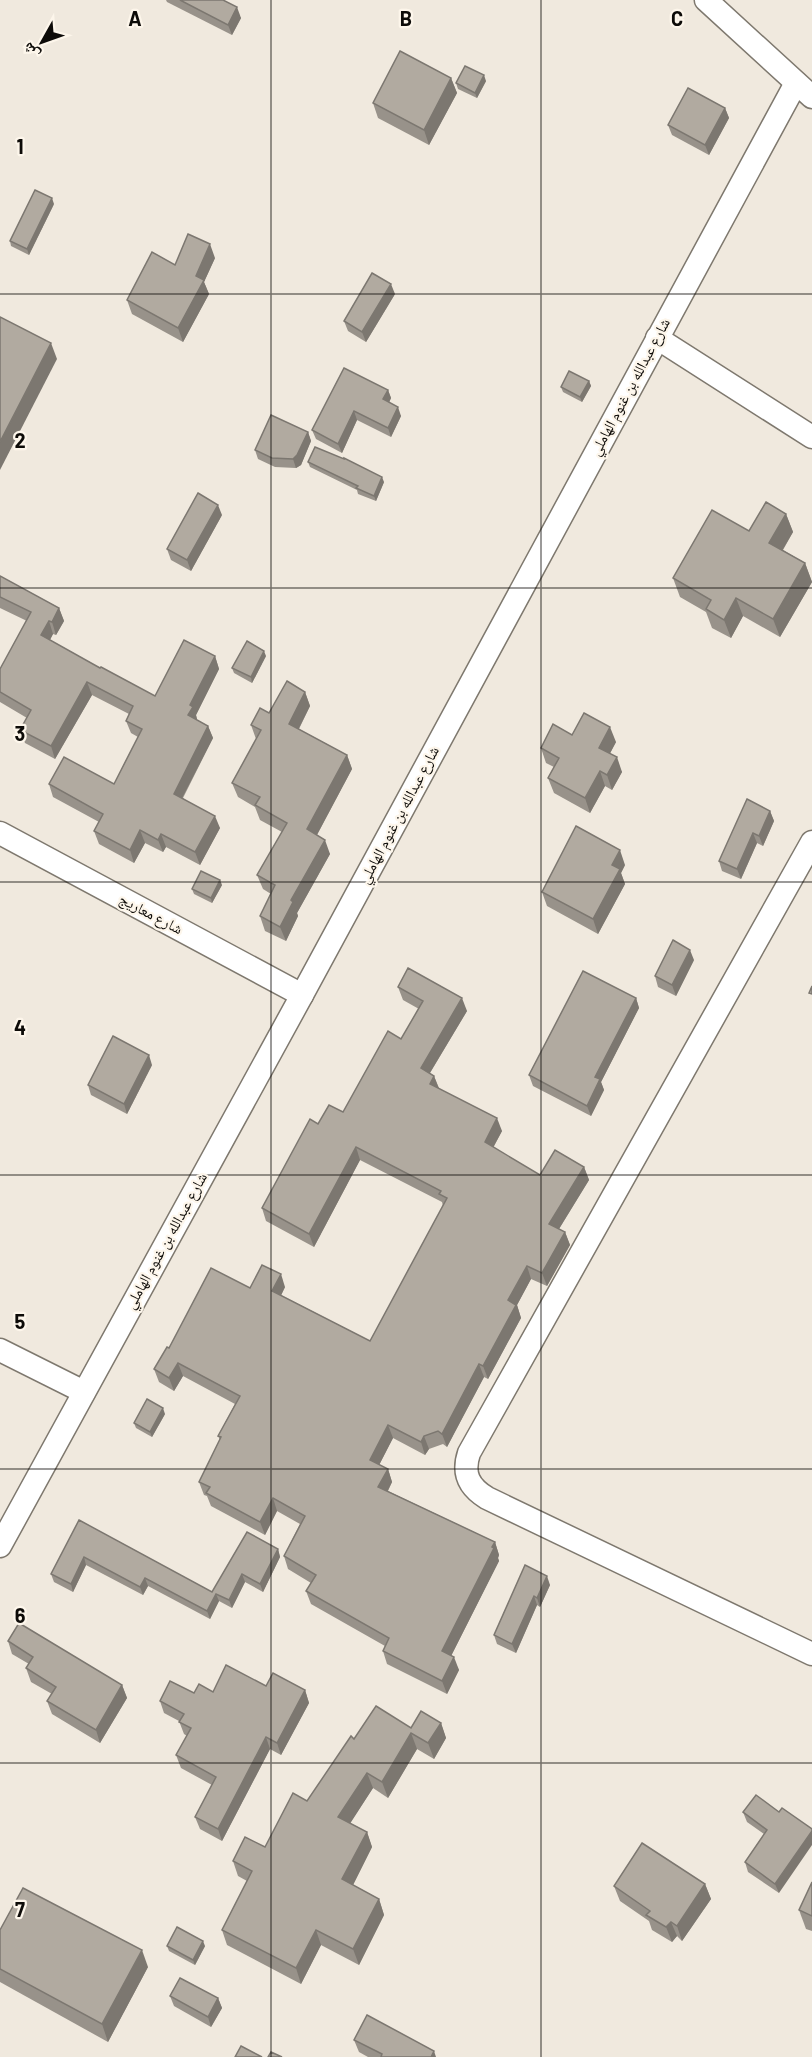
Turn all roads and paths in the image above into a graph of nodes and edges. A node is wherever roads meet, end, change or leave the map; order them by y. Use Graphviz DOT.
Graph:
graph roads {
  1 [pos="706,0"];
  2 [pos="804,90"];
  3 [pos="657,338"];
  4 [pos="812,437"];
  5 [pos="0,833"];
  6 [pos="812,842"];
  7 [pos="302,995"];
  8 [pos="0,1350"];
  9 [pos="84,1392"];
  10 [pos="0,1546"];
  11 [pos="812,1654"];
  1 -- 2 [label="street"];
  2 -- 3 [label="street, شارع عبدالله بن غنوم الهاملي"];
  3 -- 4 [label="street"];
  3 -- 7 [label="street, شارع عبدالله بن غنوم الهاملي"];
  5 -- 7 [label="street, شارع معاريج"];
  6 -- 11 [label="street"];
  7 -- 9 [label="street, شارع عبدالله بن غنوم الهاملي"];
  8 -- 9 [label="street"];
  9 -- 10 [label="street, شارع عبدالله بن غنوم الهاملي"];
}
